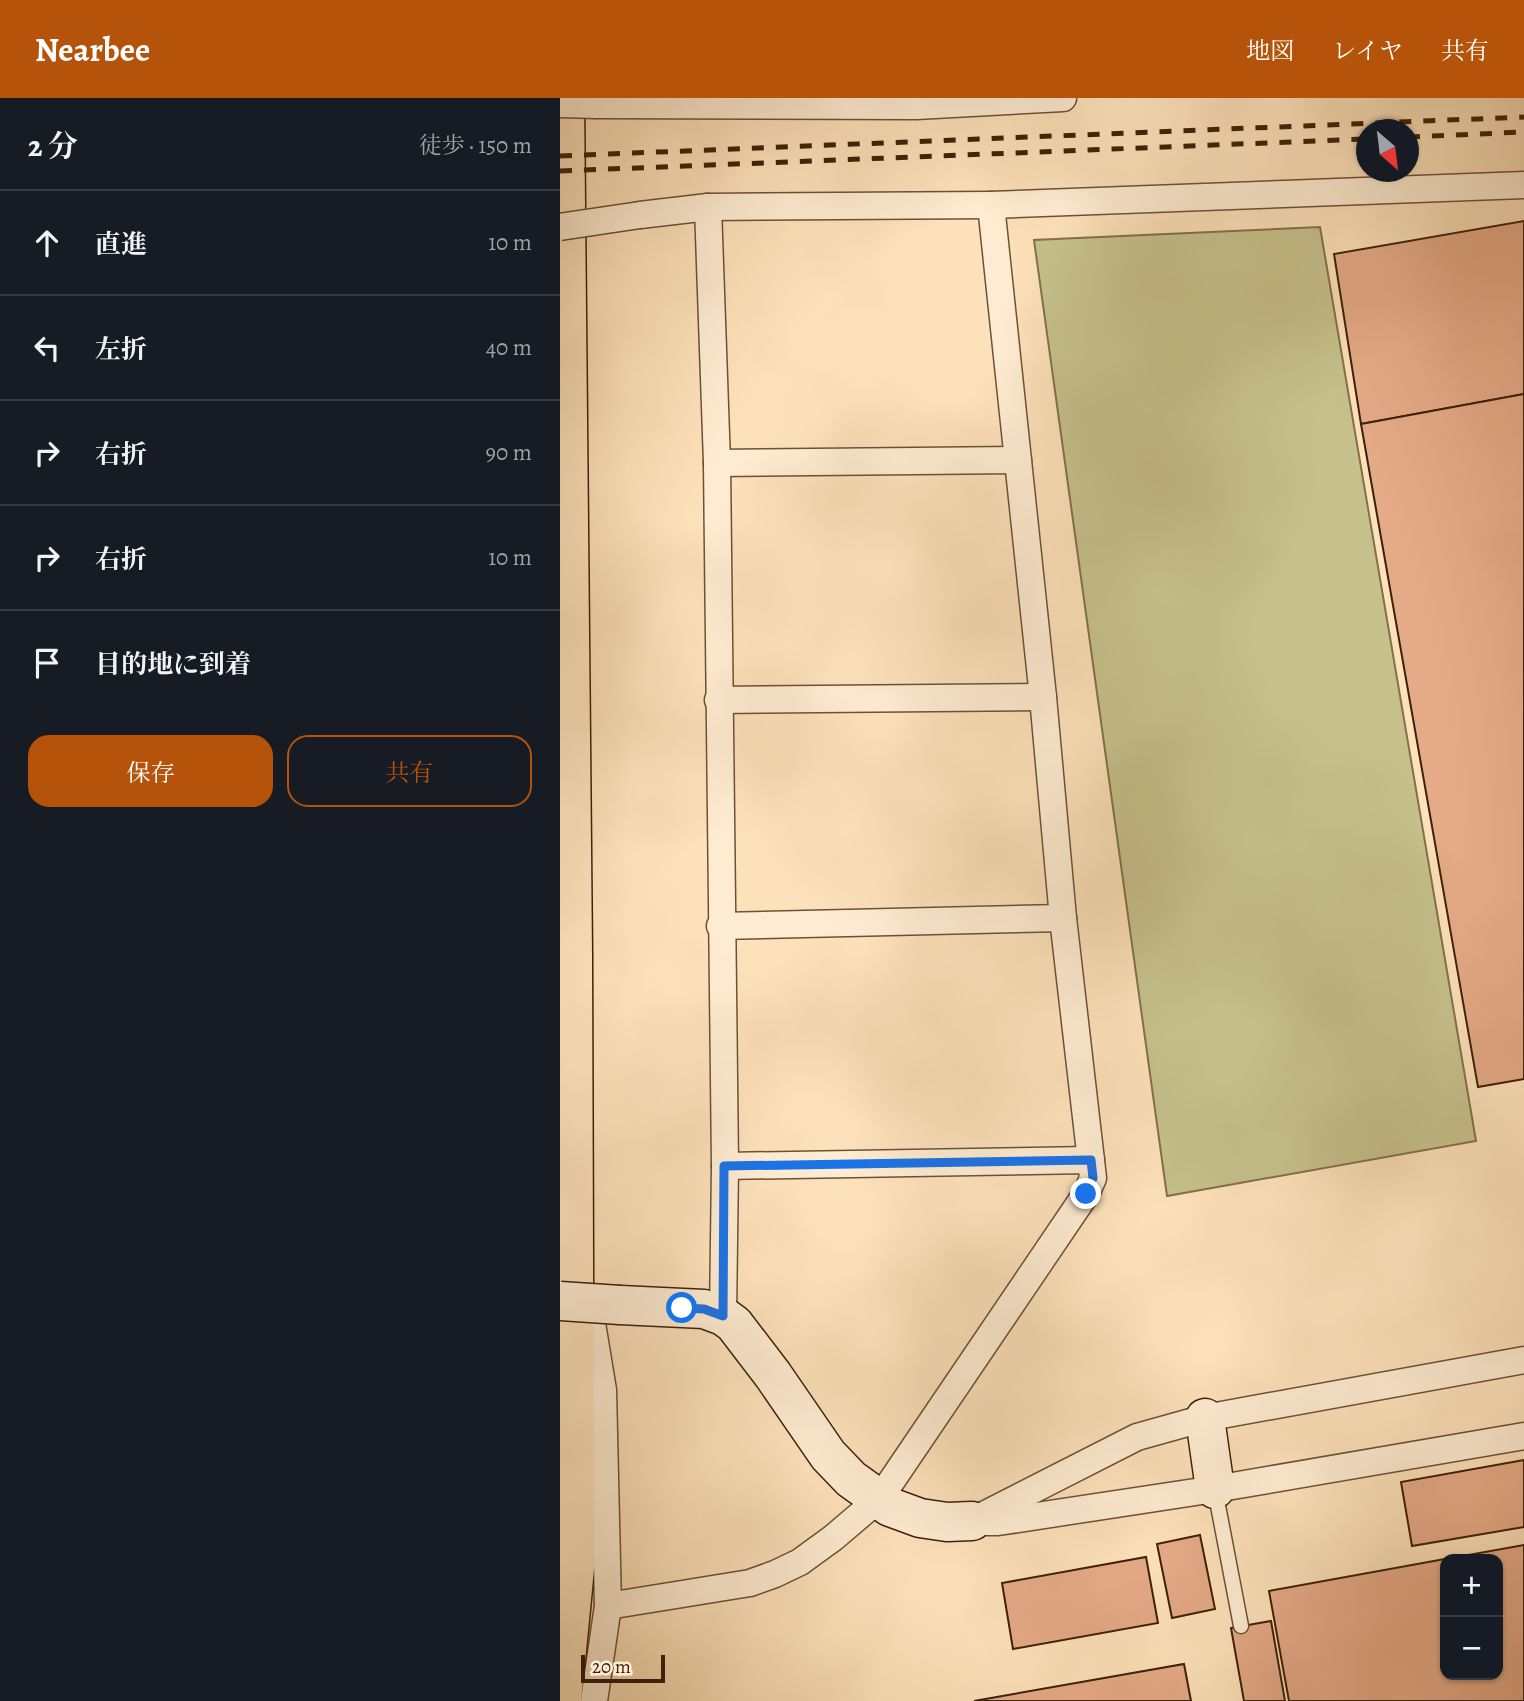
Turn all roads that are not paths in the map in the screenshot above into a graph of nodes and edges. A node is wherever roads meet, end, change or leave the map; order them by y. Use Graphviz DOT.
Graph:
graph roads {
  1 [pos="1063,98"];
  2 [pos="596,101"];
  3 [pos="916,102"];
  4 [pos="560,104"];
  5 [pos="1524,185"];
  6 [pos="991,205"];
  7 [pos="708,207"];
  8 [pos="560,227"];
  9 [pos="1018,460"];
  10 [pos="717,463"];
  11 [pos="1043,697"];
  12 [pos="718,700"];
  13 [pos="1063,918"];
  14 [pos="720,926"];
  15 [pos="1091,1160"];
  16 [pos="724,1166"];
  17 [pos="574,1200"];
  18 [pos="560,1301"];
  19 [pos="723,1316"];
  20 [pos="1524,1360"];
  21 [pos="1205,1418"];
  22 [pos="1524,1436"];
  23 [pos="1215,1489"];
  24 [pos="880,1498"];
  25 [pos="972,1521"];
  26 [pos="608,1606"];
  27 [pos="1241,1626"];
  28 [pos="562,1701"];
  29 [pos="594,1701"];
  1 -- 3 [label="street"];
  2 -- 3 [label="street"];
  2 -- 4 [label="street, bridge"];
  2 -- 17 [label="highway"];
  5 -- 6 [label="street"];
  6 -- 7 [label="street"];
  6 -- 9 [label="street"];
  7 -- 8 [label="street, bridge"];
  7 -- 10 [label="street"];
  9 -- 10 [label="street"];
  9 -- 11 [label="street"];
  10 -- 12 [label="street"];
  11 -- 12 [label="street"];
  11 -- 13 [label="street"];
  12 -- 14 [label="street"];
  13 -- 14 [label="street"];
  13 -- 15 [label="street"];
  14 -- 16 [label="street"];
  15 -- 16 [label="street"];
  15 -- 24 [label="street"];
  16 -- 19 [label="street"];
  17 -- 26 [label="street"];
  17 -- 28 [label="highway"];
  18 -- 19 [label="street, bridge"];
  19 -- 24 [label="street"];
  20 -- 21 [label="street"];
  21 -- 23 [label="street"];
  21 -- 25 [label="street"];
  22 -- 23 [label="street"];
  23 -- 25 [label="street"];
  23 -- 27 [label="lane"];
  24 -- 25 [label="street"];
  24 -- 26 [label="street"];
  26 -- 29 [label="street"];
}
